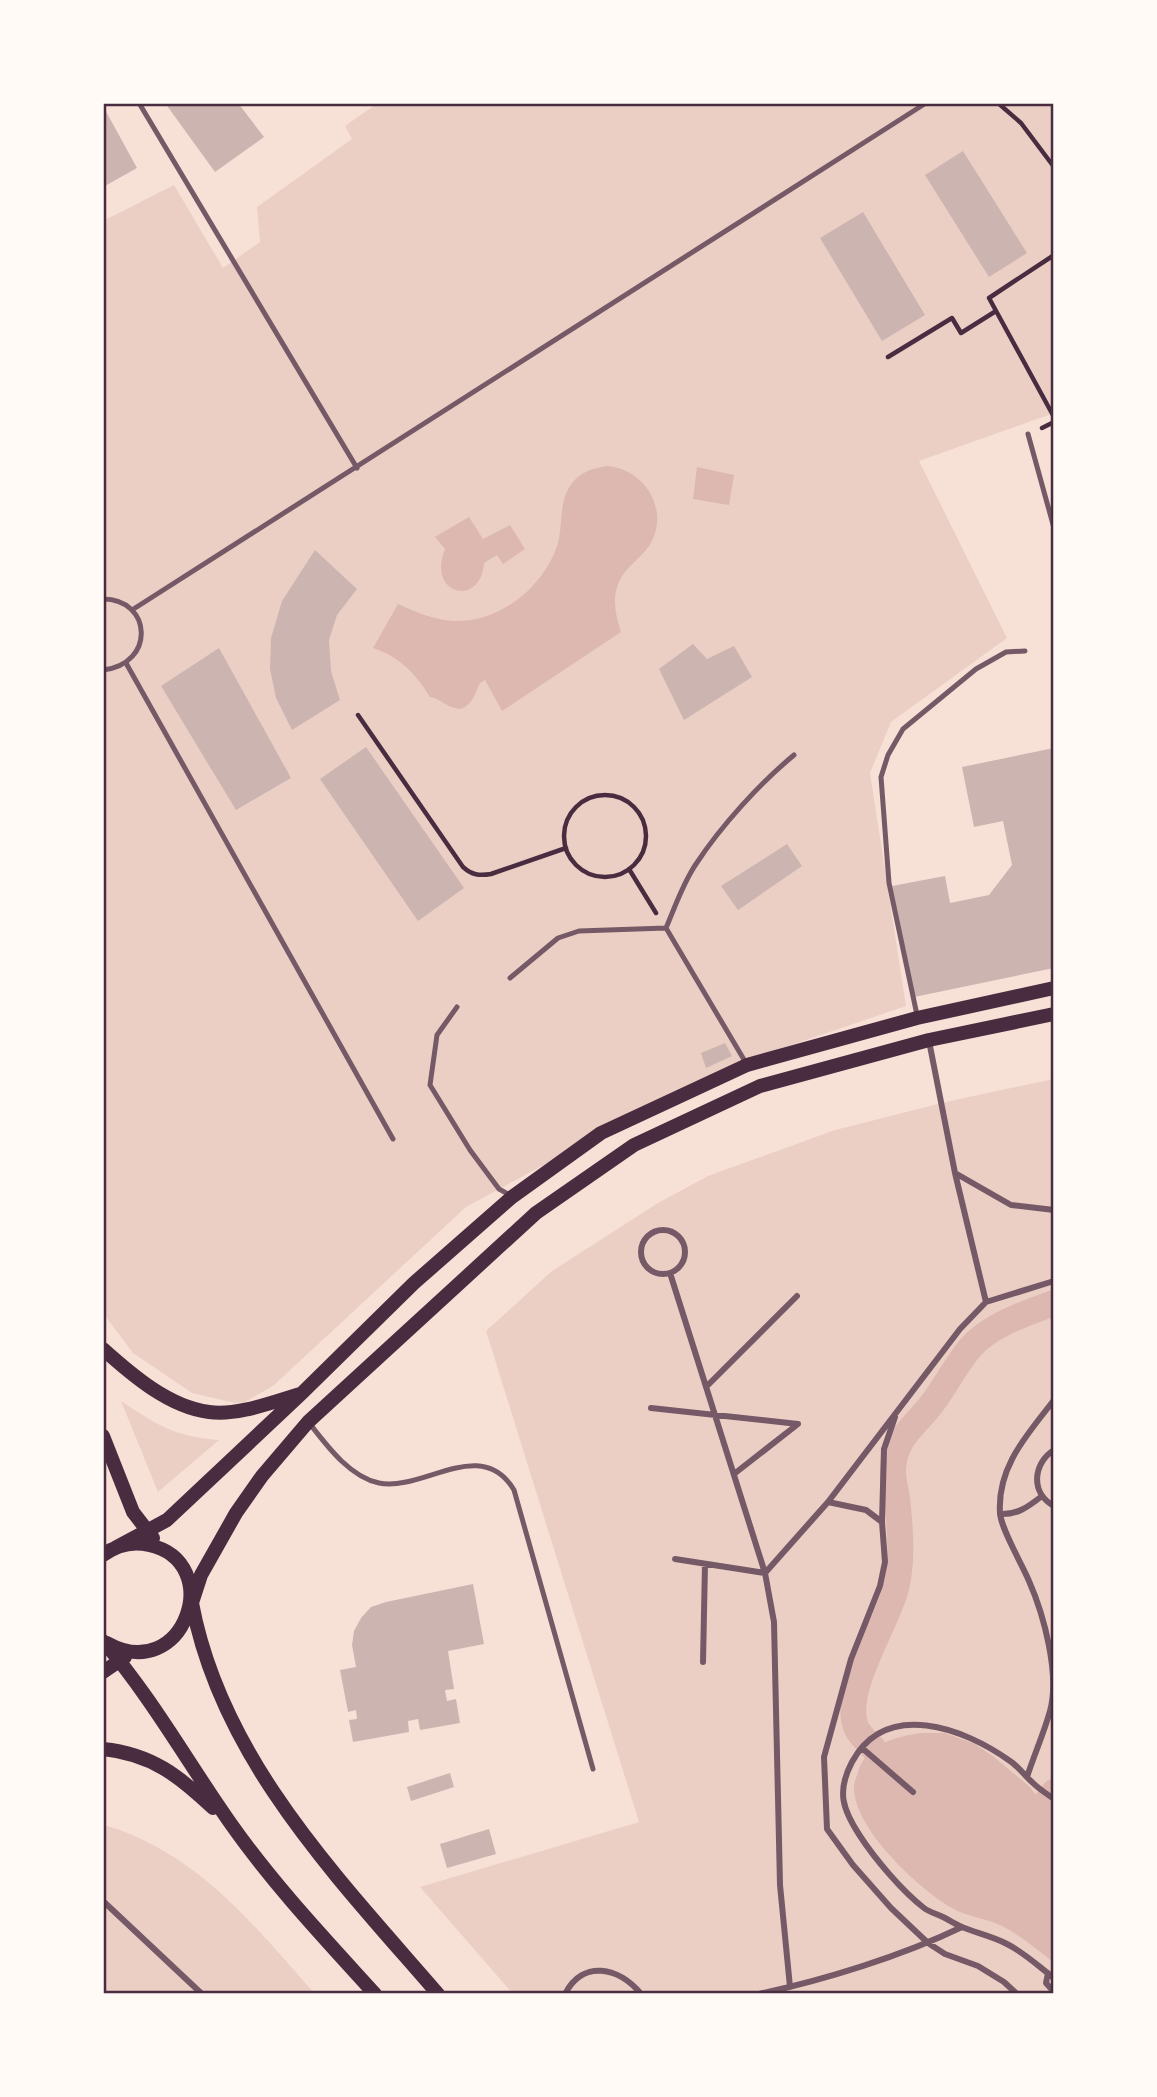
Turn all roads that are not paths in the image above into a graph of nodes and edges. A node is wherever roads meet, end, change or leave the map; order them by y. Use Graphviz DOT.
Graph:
graph roads {
  1 [pos="139,103"];
  2 [pos="926,103"];
  3 [pos="1028,434"];
  4 [pos="357,468"];
  5 [pos="1054,528"];
  6 [pos="103,599"];
  7 [pos="132,610"];
  8 [pos="1025,651"];
  9 [pos="126,663"];
  10 [pos="103,670"];
  11 [pos="794,755"];
  12 [pos="666,929"];
  13 [pos="510,978"];
  14 [pos="1054,988"];
  15 [pos="457,1007"];
  16 [pos="1054,1014"];
  17 [pos="917,1018"];
  18 [pos="929,1041"];
  19 [pos="747,1065"];
  20 [pos="393,1139"];
  21 [pos="955,1172"];
  22 [pos="512,1197"];
  23 [pos="1054,1210"];
  24 [pos="670,1273"];
  25 [pos="1054,1281"];
  26 [pos="797,1296"];
  27 [pos="986,1303"];
  28 [pos="103,1349"];
  29 [pos="706,1387"];
  30 [pos="301,1394"];
  31 [pos="1054,1400"];
  32 [pos="651,1408"];
  33 [pos="716,1415"];
  34 [pos="895,1417"];
  35 [pos="308,1422"];
  36 [pos="103,1436"];
  37 [pos="1054,1450"];
  38 [pos="734,1474"];
  39 [pos="1042,1496"];
  40 [pos="828,1502"];
  41 [pos="1054,1506"];
  42 [pos="1000,1514"];
  43 [pos="882,1522"];
  44 [pos="149,1531"];
  45 [pos="109,1551"];
  46 [pos="166,1552"];
  47 [pos="675,1559"];
  48 [pos="705,1564"];
  49 [pos="765,1573"];
  50 [pos="190,1602"];
  51 [pos="103,1641"];
  52 [pos="141,1651"];
  53 [pos="120,1660"];
  54 [pos="703,1662"];
  55 [pos="103,1672"];
  56 [pos="1048,1718"];
  57 [pos="1054,1724"];
  58 [pos="103,1749"];
  59 [pos="859,1751"];
  60 [pos="593,1769"];
  61 [pos="1027,1777"];
  62 [pos="913,1792"];
  63 [pos="1054,1799"];
  64 [pos="231,1825"];
  65 [pos="103,1901"];
  66 [pos="961,1927"];
  67 [pos="928,1943"];
  68 [pos="1051,1976"];
  69 [pos="790,1987"];
  70 [pos="1054,1992"];
  71 [pos="136,1994"];
  72 [pos="143,1994"];
  73 [pos="202,1994"];
  74 [pos="375,1994"];
  75 [pos="438,1994"];
  76 [pos="565,1994"];
  77 [pos="640,1994"];
  78 [pos="759,1994"];
  79 [pos="1017,1994"];
  1 -- 4 [label="lane"];
  2 -- 4 [label="lane"];
  3 -- 5 [label="lane"];
  4 -- 7 [label="lane"];
  6 -- 7 [label="lane"];
  7 -- 9 [label="lane"];
  8 -- 17 [label="lane"];
  9 -- 10 [label="lane"];
  9 -- 20 [label="lane"];
  11 -- 12 [label="lane"];
  12 -- 13 [label="lane"];
  12 -- 19 [label="lane"];
  14 -- 17 [label="main road"];
  15 -- 22 [label="lane"];
  16 -- 18 [label="main road"];
  17 -- 19 [label="main road"];
  18 -- 21 [label="street"];
  18 -- 35 [label="main road"];
  19 -- 22 [label="main road"];
  21 -- 23 [label="street"];
  21 -- 27 [label="street"];
  22 -- 30 [label="main road"];
  24 -- 24 [label="street"];
  24 -- 29 [label="street"];
  25 -- 27 [label="street"];
  26 -- 29 [label="street"];
  27 -- 34 [label="street"];
  28 -- 30 [label="main road"];
  29 -- 33 [label="street"];
  30 -- 44 [label="main road"];
  31 -- 42 [label="street"];
  32 -- 33 [label="street"];
  33 -- 38 [label="street"];
  33 -- 38 [label="street"];
  34 -- 40 [label="street"];
  34 -- 43 [label="street"];
  35 -- 50 [label="main road"];
  35 -- 60 [label="lane"];
  36 -- 44 [label="main road"];
  37 -- 39 [label="street"];
  38 -- 49 [label="street"];
  39 -- 41 [label="street"];
  39 -- 42 [label="street"];
  40 -- 43 [label="street"];
  40 -- 49 [label="street"];
  42 -- 56 [label="street"];
  43 -- 67 [label="street"];
  44 -- 45 [label="main road"];
  44 -- 46 [label="main road"];
  45 -- 46 [label="main road"];
  46 -- 50 [label="main road"];
  47 -- 48 [label="street"];
  48 -- 49 [label="street"];
  48 -- 54 [label="street"];
  49 -- 69 [label="street"];
  50 -- 52 [label="main road"];
  50 -- 75 [label="main road"];
  51 -- 52 [label="main road"];
  51 -- 53 [label="main road"];
  52 -- 53 [label="main road"];
  53 -- 55 [label="main road"];
  53 -- 64 [label="main road"];
  56 -- 57 [label="street"];
  56 -- 61 [label="street"];
  58 -- 64 [label="main road"];
  59 -- 61 [label="street"];
  59 -- 62 [label="street"];
  59 -- 66 [label="street"];
  61 -- 63 [label="street"];
  64 -- 74 [label="main road"];
  65 -- 73 [label="street"];
  66 -- 67 [label="street"];
  66 -- 68 [label="street"];
  67 -- 69 [label="street"];
  67 -- 79 [label="street"];
  68 -- 70 [label="street"];
  69 -- 78 [label="street"];
  71 -- 72 [label="street"];
  76 -- 77 [label="street"];
}
